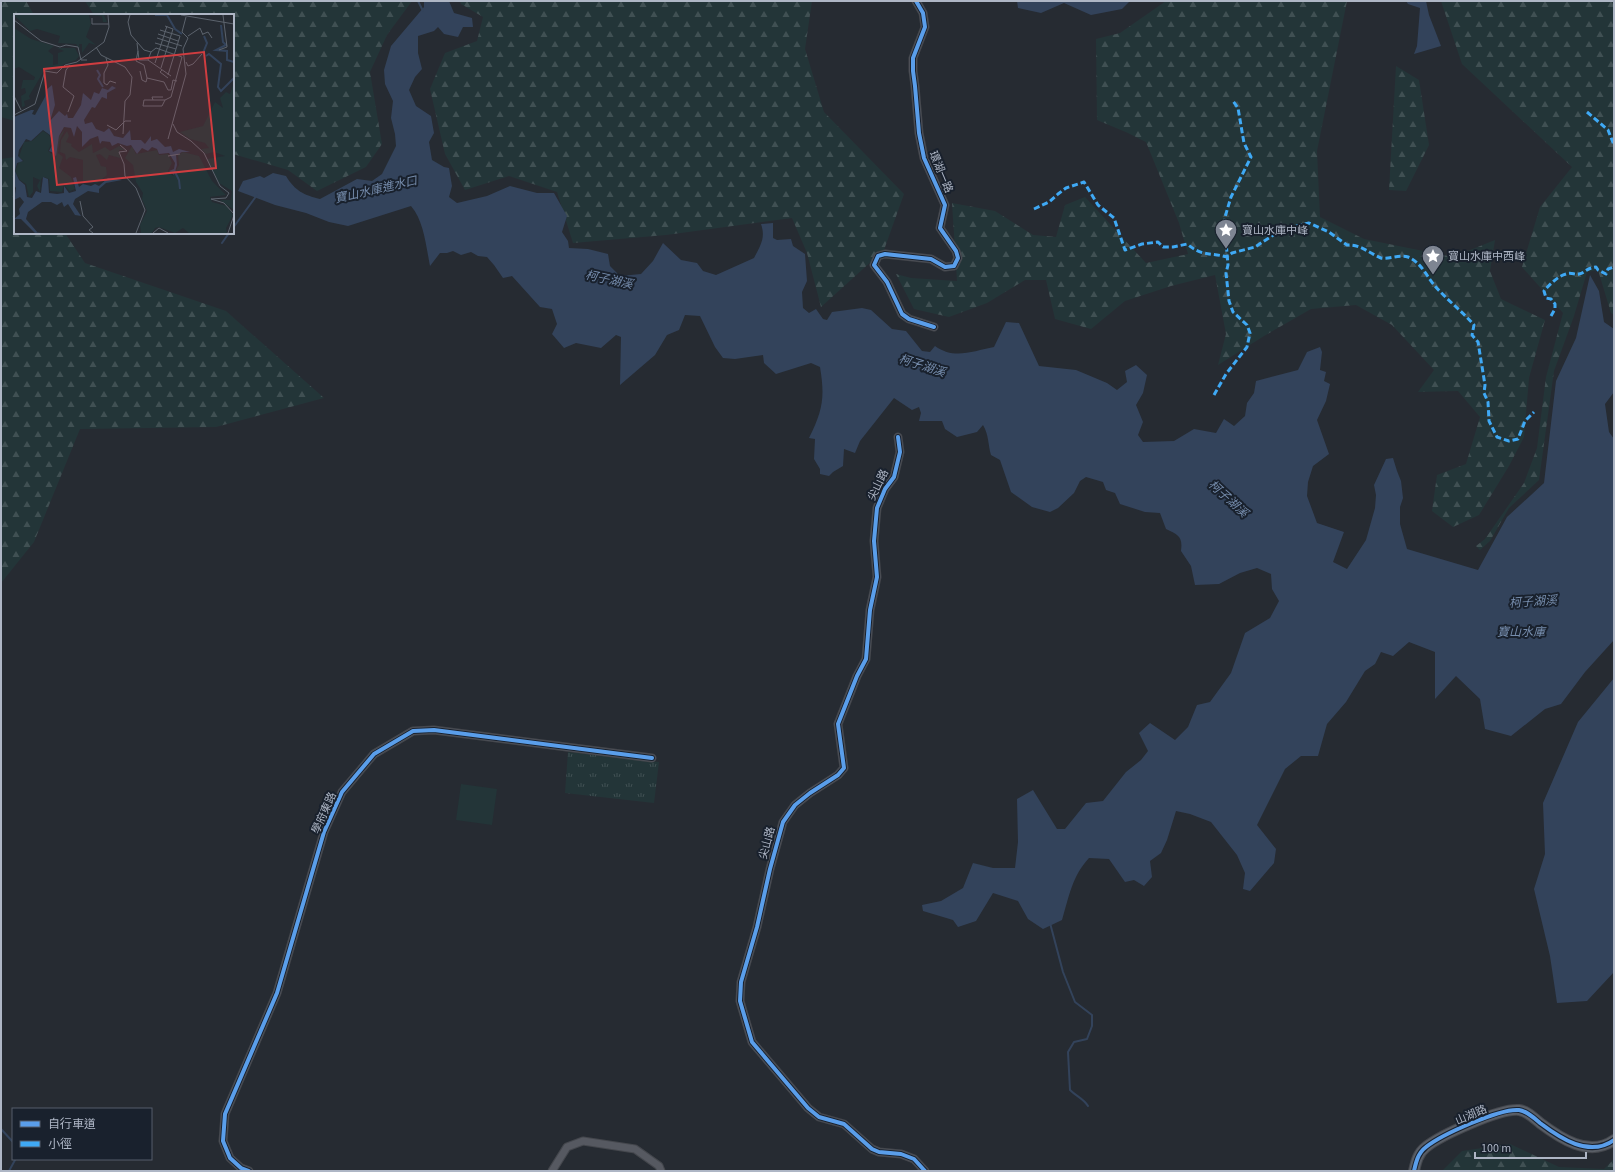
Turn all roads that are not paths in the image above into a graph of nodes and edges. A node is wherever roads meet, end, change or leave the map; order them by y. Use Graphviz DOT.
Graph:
graph roads {
  1 [pos="916,1"];
  2 [pos="934,327"];
  3 [pos="898,437"];
  4 [pos="652,758"];
  5 [pos="1614,1140"];
  6 [pos="249,1171"];
  7 [pos="552,1171"];
  8 [pos="661,1171"];
  9 [pos="925,1171"];
  10 [pos="1414,1171"];
  1 -- 2 [label="street, 環湖一路"];
  3 -- 9 [label="street, 尖山路"];
  4 -- 6 [label="street, 學府東路"];
  5 -- 10 [label="street, 山湖路"];
  7 -- 8 [label="street"];
}
